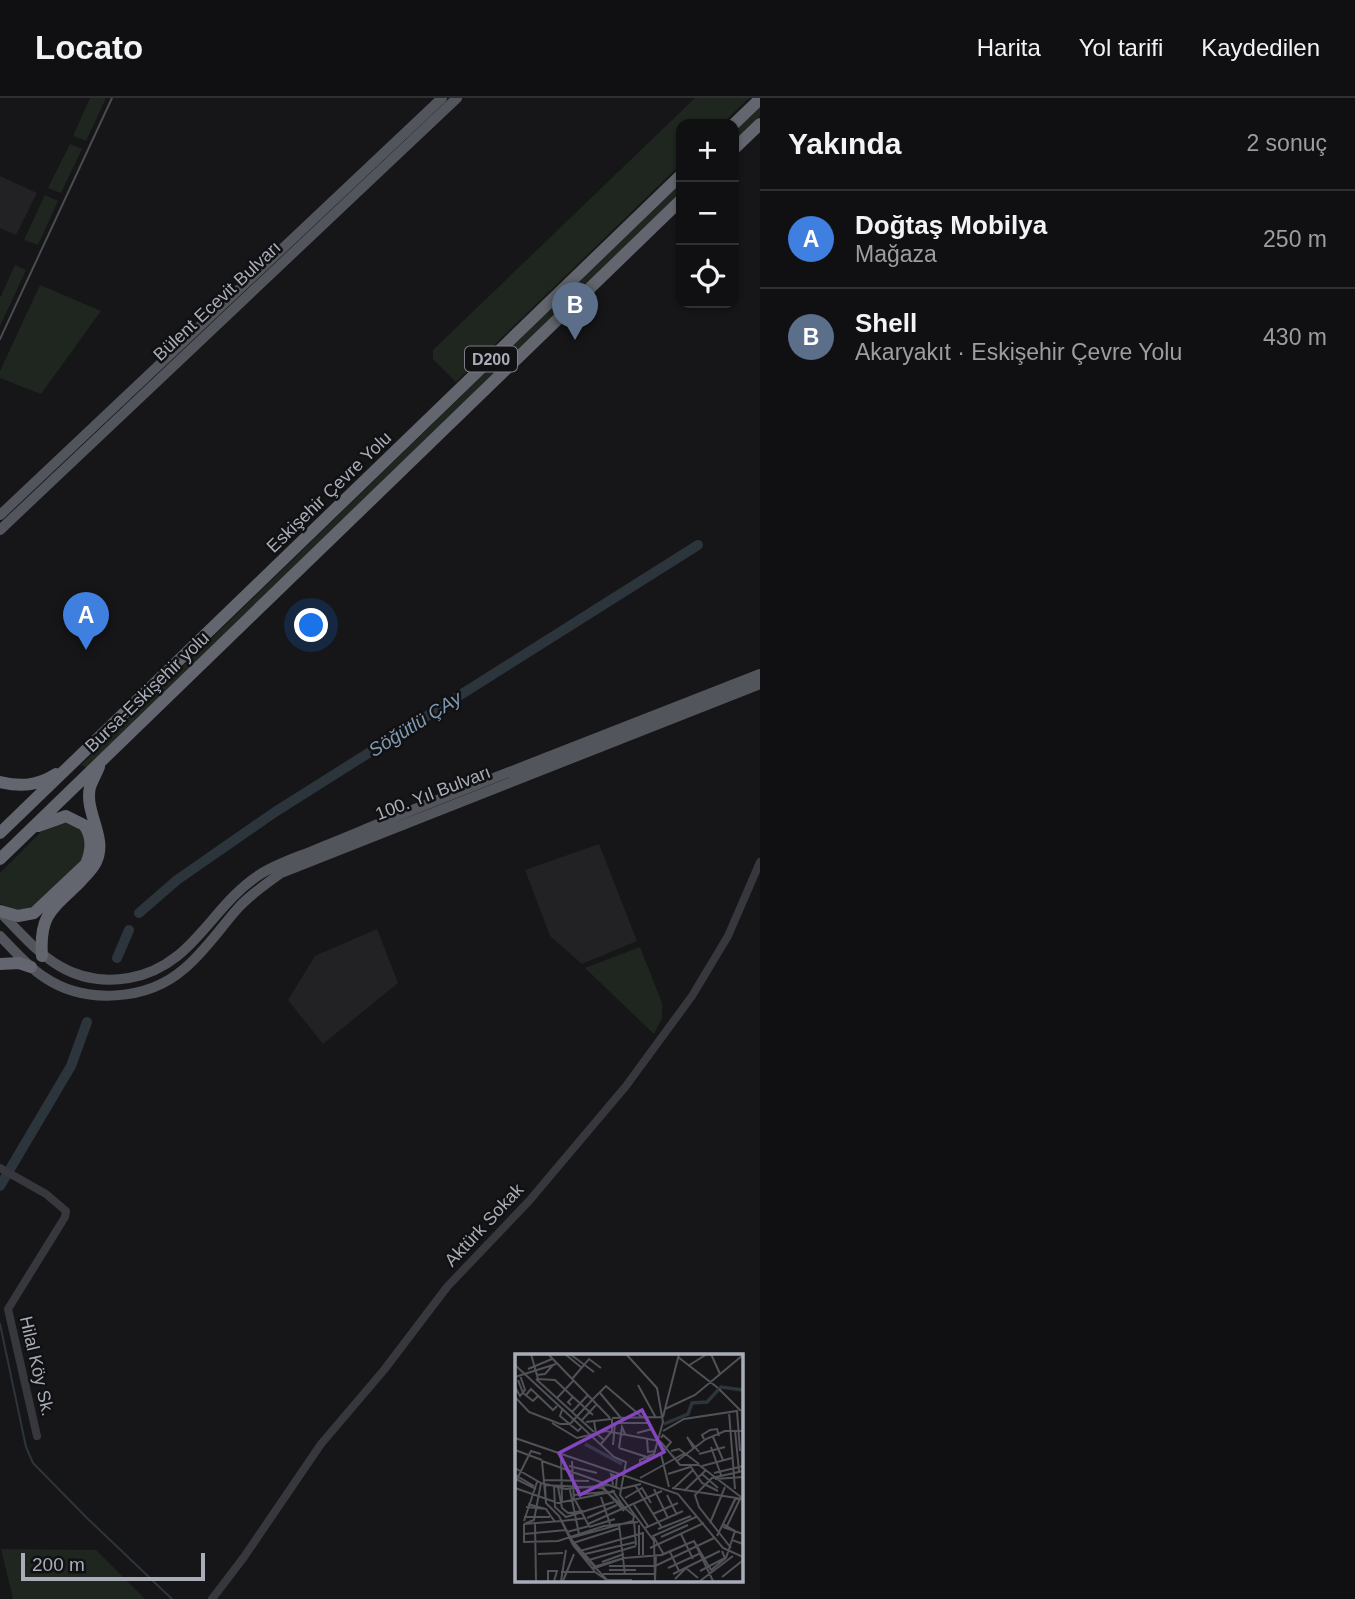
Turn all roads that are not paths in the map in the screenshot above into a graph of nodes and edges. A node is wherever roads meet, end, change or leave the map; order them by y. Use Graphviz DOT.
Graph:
graph roads {
  1 [pos="442,98"];
  2 [pos="457,98"];
  3 [pos="760,99"];
  4 [pos="739,119"];
  5 [pos="760,124"];
  6 [pos="739,144"];
  7 [pos="676,180"];
  8 [pos="676,205"];
  9 [pos="0,515"];
  10 [pos="0,530"];
  11 [pos="318,549"];
  12 [pos="760,674"];
  13 [pos="760,684"];
  14 [pos="579,758"];
  15 [pos="101,761"];
  16 [pos="71,765"];
  17 [pos="0,782"];
  18 [pos="0,833"];
  19 [pos="26,833"];
  20 [pos="0,859"];
  21 [pos="299,861"];
  22 [pos="760,862"];
  23 [pos="0,912"];
  24 [pos="0,936"];
  25 [pos="42,956"];
  26 [pos="0,964"];
  27 [pos="31,967"];
  28 [pos="0,1168"];
  29 [pos="37,1436"];
  30 [pos="212,1599"];
  1 -- 9 [label="main road, Bülent Ecevit Bulvarı"];
  2 -- 10 [label="main road, Bülent Ecevit Bulvarı"];
  3 -- 4 [label="highway"];
  5 -- 6 [label="highway"];
  7 -- 16 [label="highway, Eskişehir Çevre Yolu / D200"];
  8 -- 11 [label="highway, Eskişehir Çevre Yolu / D200"];
  11 -- 15 [label="highway, Bursa-Eskişehir yolu / D200"];
  12 -- 14 [label="main road, 100. Yıl Bulvarı"];
  13 -- 14 [label="main road, 100. Yıl Bulvarı"];
  14 -- 21 [label="main road, 100. Yıl Bulvarı"];
  15 -- 19 [label="highway, Bursa-Eskişehir yolu / D200"];
  15 -- 25 [label="highway"];
  16 -- 17 [label="highway"];
  16 -- 18 [label="highway, Eskişehir Çevre Yolu / D200"];
  19 -- 20 [label="highway, Bursa-Eskişehir yolu / D200"];
  19 -- 23 [label="highway"];
  21 -- 25 [label="main road"];
  21 -- 27 [label="main road"];
  22 -- 30 [label="street, Aktürk Sokak"];
  23 -- 25 [label="main road"];
  24 -- 27 [label="main road"];
  26 -- 27 [label="highway"];
  28 -- 29 [label="street, Hilal Köy Sk."];
}
